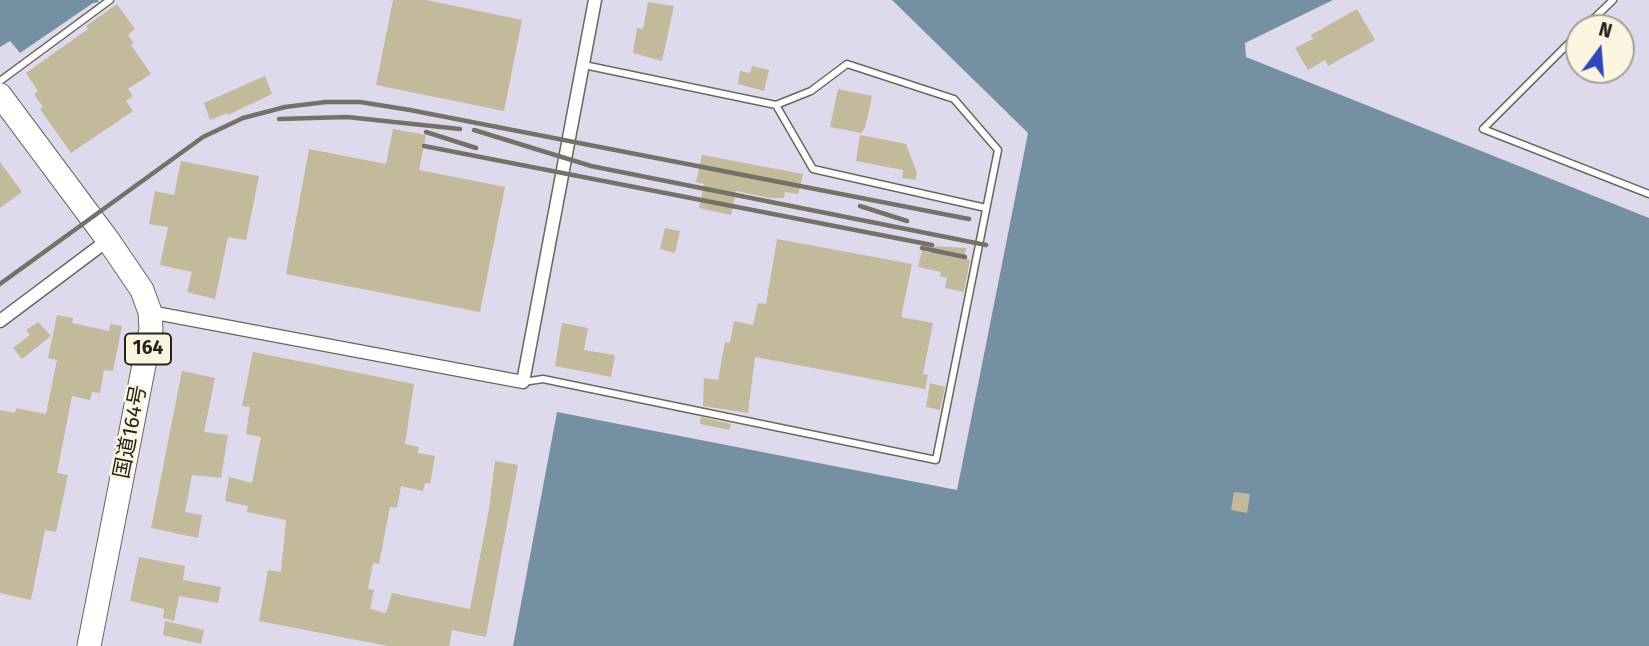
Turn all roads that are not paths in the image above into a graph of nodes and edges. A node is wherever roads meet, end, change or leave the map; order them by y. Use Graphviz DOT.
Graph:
graph roads {
  1 [pos="110,0"];
  2 [pos="595,0"];
  3 [pos="1613,0"];
  4 [pos="1598,14"];
  5 [pos="1565,47"];
  6 [pos="584,65"];
  7 [pos="0,82"];
  8 [pos="0,95"];
  9 [pos="776,105"];
  10 [pos="1649,194"];
  11 [pos="986,208"];
  12 [pos="108,240"];
  13 [pos="150,312"];
  14 [pos="0,321"];
  15 [pos="523,382"];
  16 [pos="89,646"];
  1 -- 7 [label="lane"];
  2 -- 6 [label="street"];
  3 -- 4 [label="lane"];
  5 -- 10 [label="lane"];
  6 -- 9 [label="lane"];
  6 -- 15 [label="street"];
  8 -- 12 [label="highway, 国道164号 / 164"];
  9 -- 11 [label="lane"];
  9 -- 11 [label="lane"];
  11 -- 15 [label="lane"];
  12 -- 13 [label="highway, 国道164号 / 164"];
  12 -- 14 [label="street"];
  13 -- 15 [label="street"];
  13 -- 16 [label="highway, 国道164号 / 164"];
}
